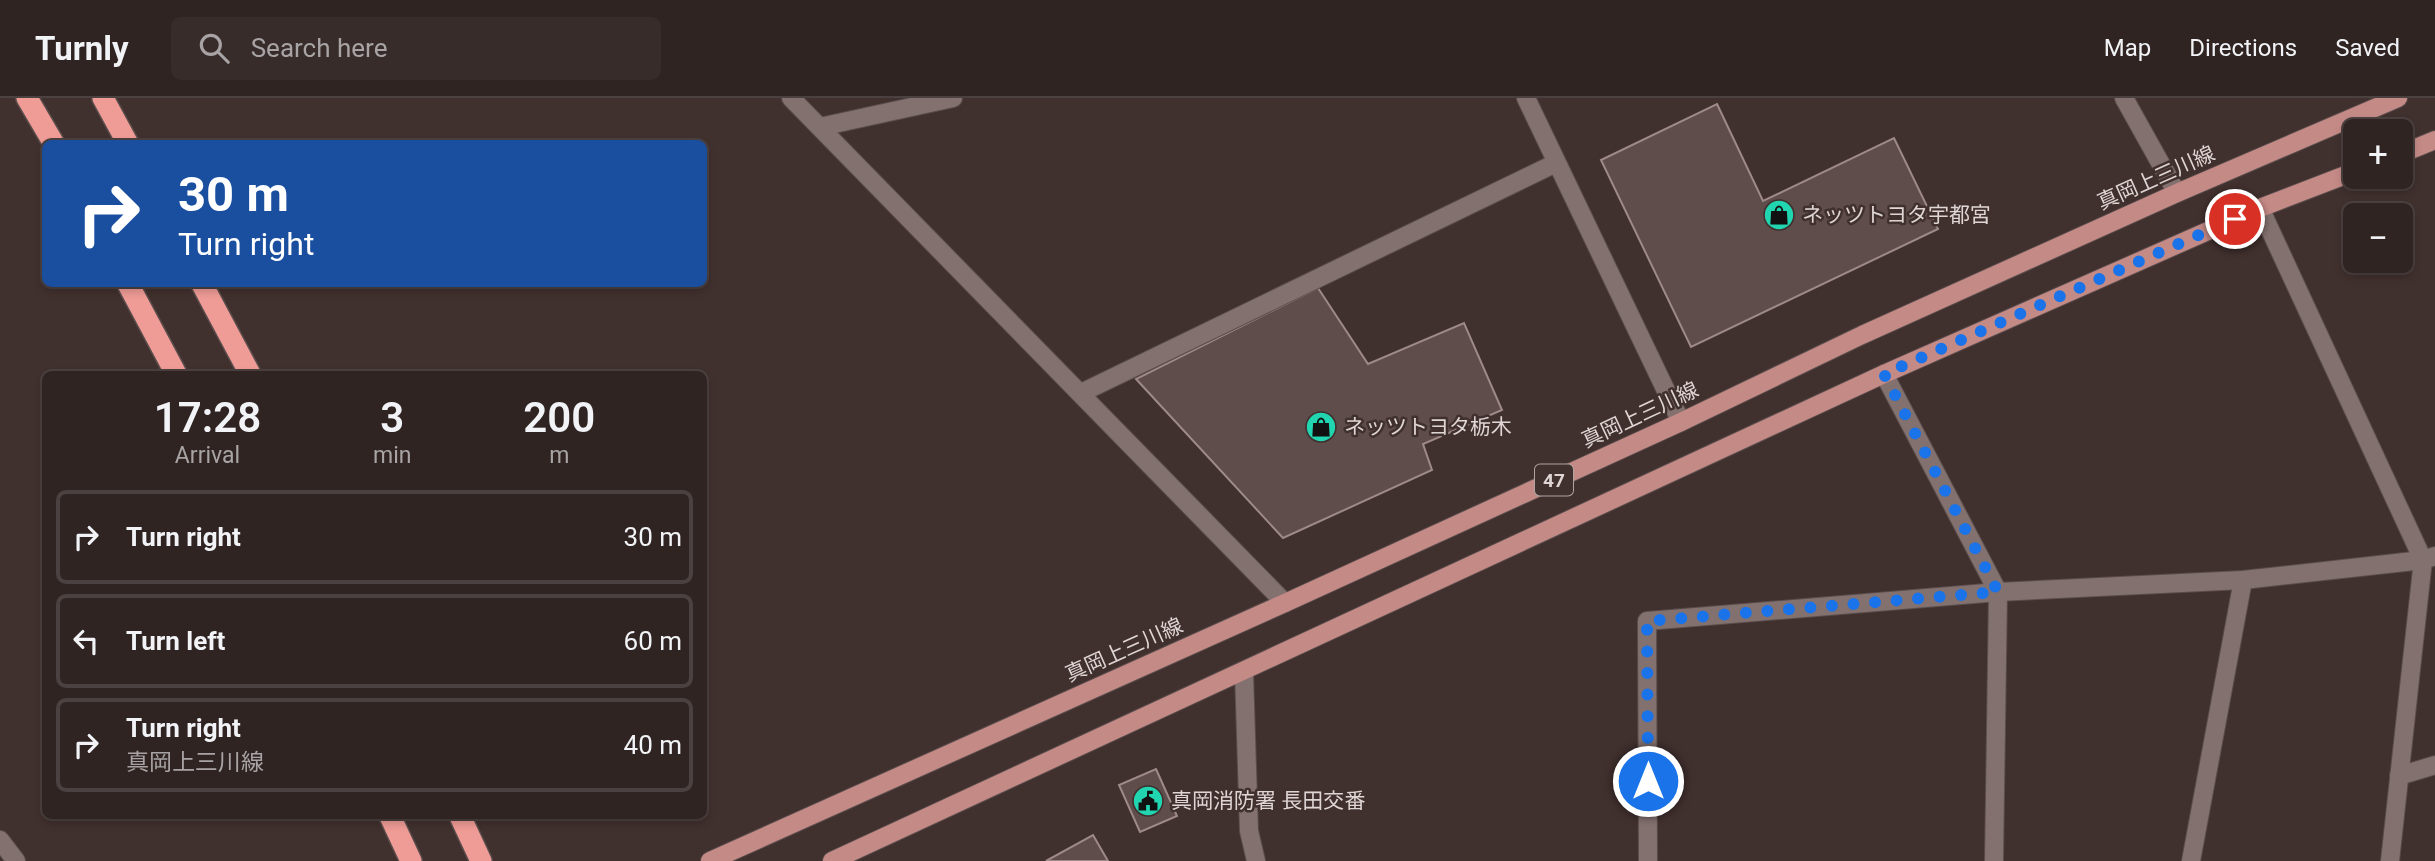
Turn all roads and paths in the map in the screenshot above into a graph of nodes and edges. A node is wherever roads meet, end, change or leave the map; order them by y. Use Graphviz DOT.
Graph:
graph roads {
  1 [pos="27,98"];
  2 [pos="103,98"];
  3 [pos="792,98"];
  4 [pos="953,98"];
  5 [pos="1526,98"];
  6 [pos="2124,98"];
  7 [pos="2398,98"];
  8 [pos="820,127"];
  9 [pos="52,140"];
  10 [pos="126,140"];
  11 [pos="2435,141"];
  12 [pos="2413,149"];
  13 [pos="1556,163"];
  14 [pos="2343,176"];
  15 [pos="2177,193"];
  16 [pos="2260,208"];
  17 [pos="130,287"];
  18 [pos="204,287"];
  19 [pos="174,371"];
  20 [pos="248,371"];
  21 [pos="1884,374"];
  22 [pos="1080,393"];
  23 [pos="1681,422"];
  24 [pos="2429,558"];
  25 [pos="2243,580"];
  26 [pos="1998,592"];
  27 [pos="1285,603"];
  28 [pos="1244,672"];
  29 [pos="2435,765"];
  30 [pos="2399,776"];
  31 [pos="391,819"];
  32 [pos="461,819"];
  33 [pos="0,840"];
  34 [pos="16,861"];
  35 [pos="411,861"];
  36 [pos="481,861"];
  37 [pos="710,861"];
  38 [pos="832,861"];
  39 [pos="1256,861"];
  40 [pos="1648,861"];
  41 [pos="1994,861"];
  42 [pos="2191,861"];
  43 [pos="2390,861"];
  1 -- 9 [label="highway"];
  2 -- 10 [label="highway"];
  3 -- 8 [label="street"];
  4 -- 8 [label="street"];
  5 -- 13 [label="street"];
  6 -- 15 [label="street"];
  7 -- 15 [label="main road, 真岡上三川線 / 47"];
  8 -- 22 [label="street"];
  11 -- 12 [label="main road"];
  13 -- 22 [label="street"];
  13 -- 23 [label="street"];
  14 -- 16 [label="main road, 47"];
  15 -- 23 [label="main road, 真岡上三川線 / 47"];
  16 -- 21 [label="main road, 47"];
  16 -- 24 [label="street"];
  17 -- 19 [label="highway"];
  18 -- 20 [label="highway"];
  21 -- 26 [label="street"];
  21 -- 28 [label="main road, 47"];
  22 -- 27 [label="street"];
  23 -- 27 [label="main road, 真岡上三川線 / 47"];
  24 -- 25 [label="street"];
  24 -- 30 [label="street"];
  25 -- 26 [label="street"];
  25 -- 42 [label="street"];
  26 -- 40 [label="street"];
  26 -- 41 [label="street"];
  27 -- 37 [label="main road, 真岡上三川線 / 47"];
  28 -- 38 [label="main road, 47"];
  28 -- 39 [label="street"];
  29 -- 30 [label="street"];
  30 -- 43 [label="street"];
  31 -- 35 [label="highway"];
  32 -- 36 [label="highway"];
  33 -- 34 [label="street"];
}
